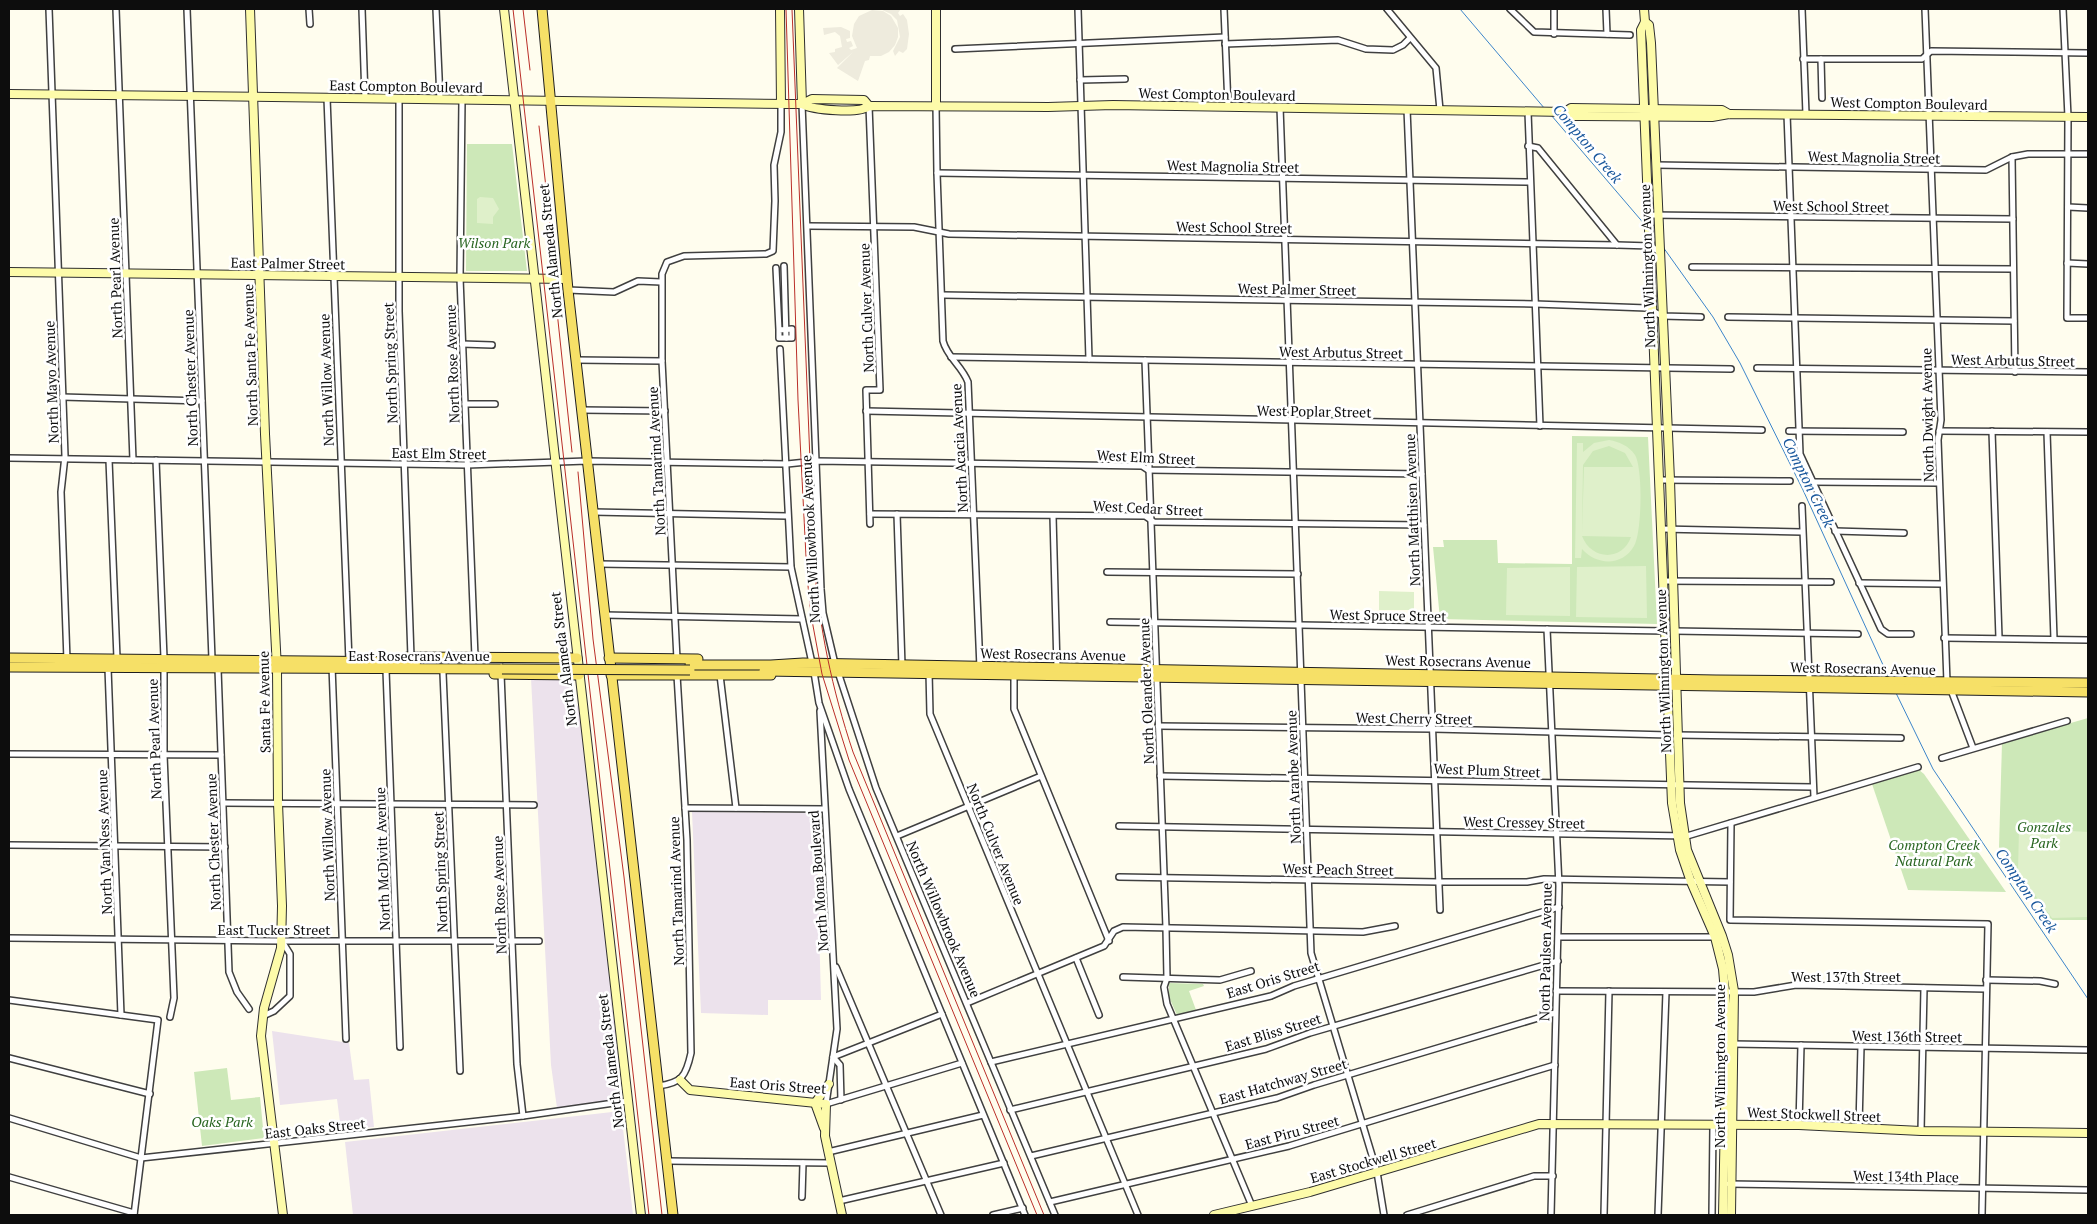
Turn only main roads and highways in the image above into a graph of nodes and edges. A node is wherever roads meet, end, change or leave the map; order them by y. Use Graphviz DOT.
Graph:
graph roads {
  1 [pos="250,9"];
  2 [pos="504,9"];
  3 [pos="542,9"];
  4 [pos="780,9"];
  5 [pos="799,9"];
  6 [pos="936,9"];
  7 [pos="1644,9"];
  8 [pos="9,94"];
  9 [pos="253,98"];
  10 [pos="516,99"];
  11 [pos="549,99"];
  12 [pos="781,104"];
  13 [pos="802,104"];
  14 [pos="936,106"];
  15 [pos="1649,113"];
  16 [pos="2088,117"];
  17 [pos="1652,216"];
  18 [pos="9,272"];
  19 [pos="260,275"];
  20 [pos="534,279"];
  21 [pos="567,279"];
  22 [pos="267,462"];
  23 [pos="9,658"];
  24 [pos="577,658"];
  25 [pos="609,658"];
  26 [pos="366,661"];
  27 [pos="67,663"];
  28 [pos="276,665"];
  29 [pos="332,665"];
  30 [pos="9,667"];
  31 [pos="501,668"];
  32 [pos="809,668"];
  33 [pos="833,668"];
  34 [pos="386,670"];
  35 [pos="1014,671"];
  36 [pos="579,674"];
  37 [pos="611,674"];
  38 [pos="1155,674"];
  39 [pos="1671,683"];
  40 [pos="2088,683"];
  41 [pos="1949,686"];
  42 [pos="2088,692"];
  43 [pos="1680,836"];
  44 [pos="1718,936"];
  45 [pos="680,1080"];
  46 [pos="829,1084"];
  47 [pos="815,1103"];
  48 [pos="1539,1124"];
  49 [pos="1728,1125"];
  50 [pos="825,1129"];
  51 [pos="2088,1133"];
  52 [pos="1727,1184"];
  53 [pos="1233,1213"];
  54 [pos="283,1215"];
  55 [pos="642,1215"];
  56 [pos="673,1215"];
  57 [pos="842,1215"];
  58 [pos="1214,1215"];
  59 [pos="1723,1215"];
  60 [pos="1731,1215"];
  1 -- 9 [label="main road, North Santa Fe Avenue"];
  2 -- 10 [label="main road, North Alameda Street"];
  3 -- 11 [label="main road, North Alameda Street"];
  4 -- 12 [label="main road"];
  5 -- 13 [label="main road"];
  6 -- 14 [label="main road"];
  7 -- 15 [label="main road"];
  8 -- 9 [label="main road, East Compton Boulevard"];
  9 -- 10 [label="main road, East Compton Boulevard"];
  9 -- 19 [label="main road, North Santa Fe Avenue"];
  10 -- 11 [label="main road, East Compton Boulevard"];
  10 -- 20 [label="main road, North Alameda Street"];
  11 -- 12 [label="main road, East Compton Boulevard"];
  11 -- 21 [label="main road, North Alameda Street"];
  12 -- 13 [label="main road, East Compton Boulevard"];
  13 -- 14 [label="main road, West Compton Boulevard"];
  14 -- 15 [label="main road, West Compton Boulevard"];
  15 -- 16 [label="main road, West Compton Boulevard"];
  15 -- 17 [label="main road, North Wilmington Avenue"];
  15 -- 17 [label="main road, North Wilmington Avenue"];
  17 -- 39 [label="main road, North Wilmington Avenue"];
  17 -- 39 [label="main road, North Wilmington Avenue"];
  18 -- 19 [label="main road, East Palmer Street"];
  19 -- 20 [label="main road, East Palmer Street"];
  19 -- 22 [label="main road, North Santa Fe Avenue"];
  20 -- 21 [label="main road, East Palmer Street"];
  20 -- 24 [label="main road, North Alameda Street"];
  21 -- 25 [label="main road, North Alameda Street"];
  22 -- 28 [label="main road, Santa Fe Avenue"];
  23 -- 27 [label="main road, East Rosecrans Avenue"];
  24 -- 26 [label="main road"];
  24 -- 36 [label="main road, North Alameda Street"];
  25 -- 32 [label="main road"];
  25 -- 37 [label="main road, North Alameda Street"];
  26 -- 29 [label="main road, East Rosecrans Avenue"];
  26 -- 31 [label="main road, East Rosecrans Avenue"];
  27 -- 28 [label="main road, East Rosecrans Avenue"];
  27 -- 28 [label="main road, East Rosecrans Avenue"];
  27 -- 30 [label="main road, East Rosecrans Avenue"];
  28 -- 29 [label="main road, East Rosecrans Avenue"];
  28 -- 54 [label="main road, Santa Fe Avenue"];
  29 -- 34 [label="main road, East Rosecrans Avenue"];
  31 -- 32 [label="main road, East Rosecrans Avenue, bridge"];
  31 -- 34 [label="main road, East Rosecrans Avenue"];
  31 -- 34 [label="main road"];
  31 -- 36 [label="main road"];
  32 -- 33 [label="main road, East Rosecrans Avenue"];
  32 -- 37 [label="main road"];
  33 -- 35 [label="main road, West Rosecrans Avenue"];
  35 -- 38 [label="main road, West Rosecrans Avenue"];
  35 -- 38 [label="main road, West Rosecrans Avenue"];
  36 -- 55 [label="main road, North Alameda Street"];
  37 -- 56 [label="main road, North Alameda Street"];
  38 -- 39 [label="main road, West Rosecrans Avenue"];
  39 -- 41 [label="main road, West Rosecrans Avenue"];
  39 -- 43 [label="main road, North Wilmington Avenue"];
  40 -- 41 [label="main road, West Rosecrans Avenue"];
  41 -- 42 [label="main road, West Rosecrans Avenue"];
  43 -- 44 [label="main road, North Wilmington Avenue"];
  43 -- 44 [label="main road, North Wilmington Avenue"];
  44 -- 49 [label="main road, North Wilmington Avenue"];
  45 -- 47 [label="main road, East Oris Street"];
  46 -- 47 [label="main road"];
  47 -- 50 [label="main road"];
  47 -- 50 [label="main road, East Oris Street"];
  48 -- 49 [label="main road, West Stockwell Street"];
  48 -- 53 [label="main road, East Stockwell Street"];
  49 -- 51 [label="main road, West Stockwell Street"];
  49 -- 52 [label="main road, North Wilmington Avenue"];
  50 -- 57 [label="main road"];
  52 -- 59 [label="main road, North Wilmington Avenue"];
  52 -- 60 [label="main road, North Wilmington Avenue"];
  53 -- 58 [label="main road, East Stockwell Street"];
}
